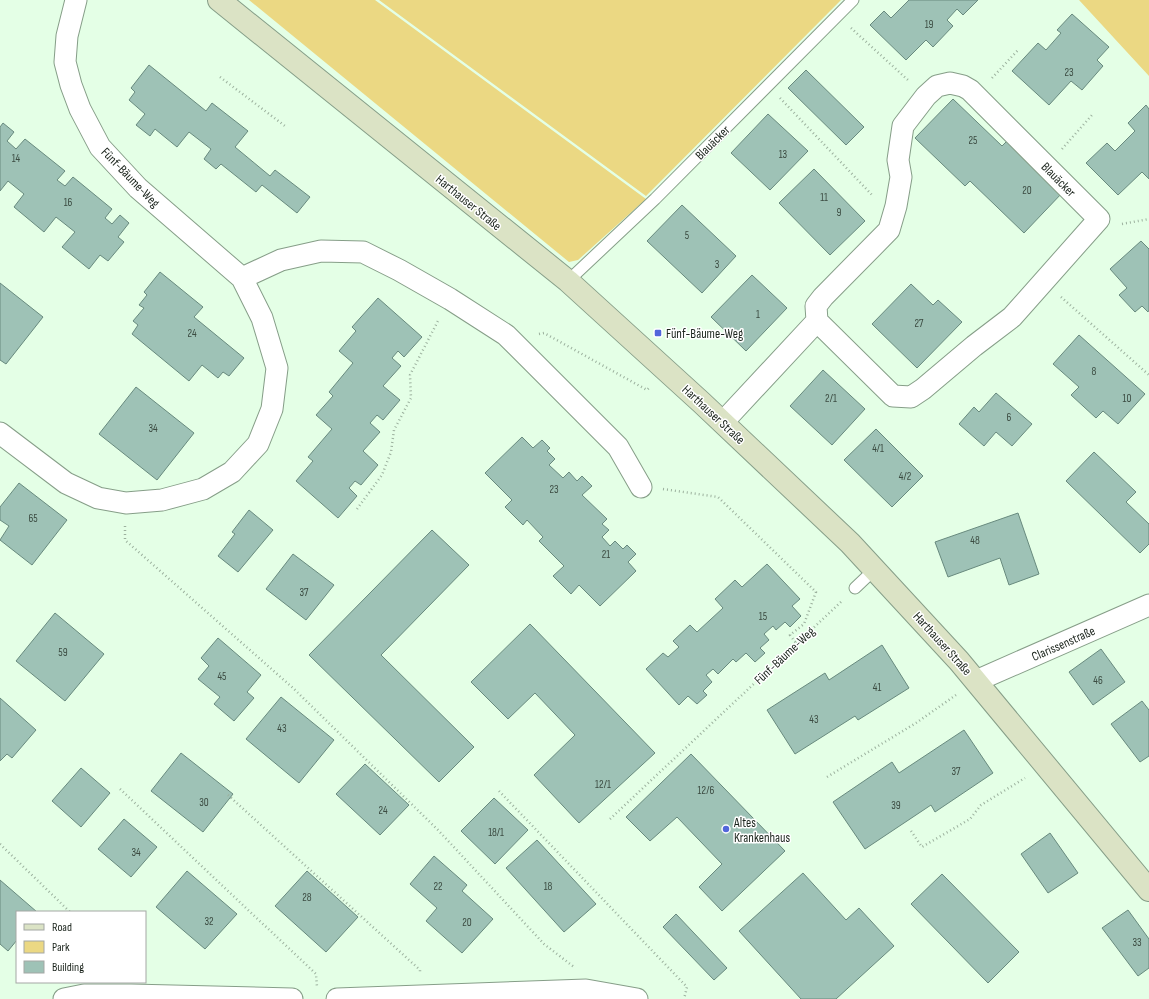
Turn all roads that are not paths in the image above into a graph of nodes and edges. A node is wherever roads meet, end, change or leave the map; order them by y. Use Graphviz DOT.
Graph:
graph roads {
  1 [pos="76,0"];
  2 [pos="219,0"];
  3 [pos="853,0"];
  4 [pos="242,278"];
  5 [pos="568,281"];
  6 [pos="817,321"];
  7 [pos="723,422"];
  8 [pos="0,433"];
  9 [pos="640,486"];
  10 [pos="875,569"];
  11 [pos="855,588"];
  12 [pos="1149,605"];
  13 [pos="968,686"];
  14 [pos="1149,890"];
  15 [pos="327,996"];
  16 [pos="468,997"];
  17 [pos="198,998"];
  18 [pos="64,999"];
  19 [pos="292,999"];
  20 [pos="637,999"];
  1 -- 4 [label="street, Fünf-Bäume-Weg"];
  2 -- 5 [label="street, Harthauser Straße"];
  3 -- 5 [label="lane, Blauäcker"];
  4 -- 8 [label="street, Fünf-Bäume-Weg"];
  4 -- 9 [label="street"];
  5 -- 7 [label="street, Harthauser Straße"];
  6 -- 6 [label="street, Blauäcker"];
  6 -- 7 [label="street"];
  7 -- 10 [label="street, Harthauser Straße"];
  10 -- 11 [label="lane"];
  10 -- 13 [label="street, Harthauser Straße"];
  12 -- 13 [label="street, Clarissenstraße"];
  13 -- 14 [label="street, Harthauser Straße"];
  15 -- 16 [label="street"];
  16 -- 20 [label="street"];
  17 -- 18 [label="street"];
  17 -- 19 [label="street"];
}
